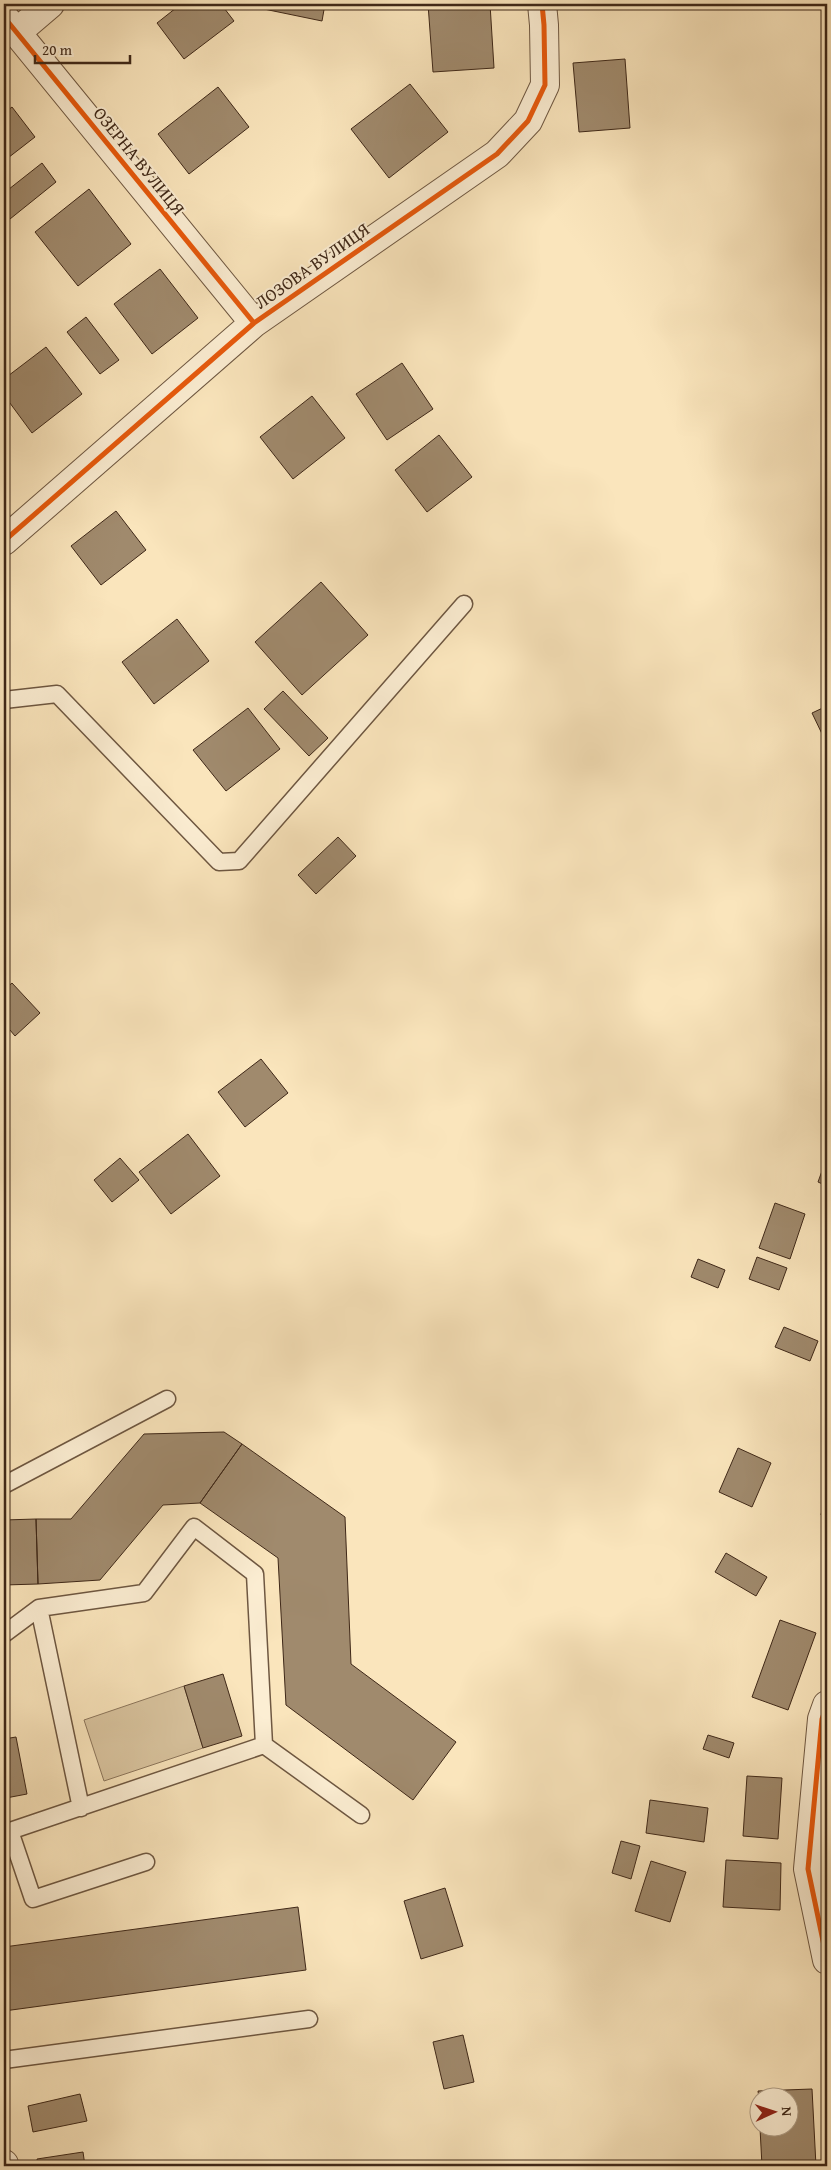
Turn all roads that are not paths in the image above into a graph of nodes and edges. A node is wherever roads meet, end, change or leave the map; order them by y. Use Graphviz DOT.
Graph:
graph roads {
  1 [pos="50,4"];
  2 [pos="542,4"];
  3 [pos="10,25"];
  4 [pos="254,323"];
  5 [pos="4,541"];
  6 [pos="464,604"];
  7 [pos="4,700"];
  8 [pos="167,1399"];
  9 [pos="4,1485"];
  10 [pos="39,1608"];
  11 [pos="4,1634"];
  12 [pos="827,1705"];
  13 [pos="264,1745"];
  14 [pos="81,1808"];
  15 [pos="361,1815"];
  16 [pos="146,1862"];
  17 [pos="827,1960"];
  18 [pos="309,2019"];
  19 [pos="4,2060"];
  1 -- 3 [label="street"];
  2 -- 4 [label="street, ЛОЗОВА ВУЛИЦЯ"];
  3 -- 4 [label="street, ОЗЕРНА ВУЛИЦЯ"];
  4 -- 5 [label="street, ЛОЗОВА ВУЛИЦЯ"];
  6 -- 7 [label="lane"];
  8 -- 9 [label="lane"];
  10 -- 11 [label="lane"];
  10 -- 13 [label="lane"];
  10 -- 14 [label="lane"];
  12 -- 17 [label="street"];
  13 -- 14 [label="lane"];
  13 -- 15 [label="lane"];
  14 -- 16 [label="lane"];
  18 -- 19 [label="lane"];
}
